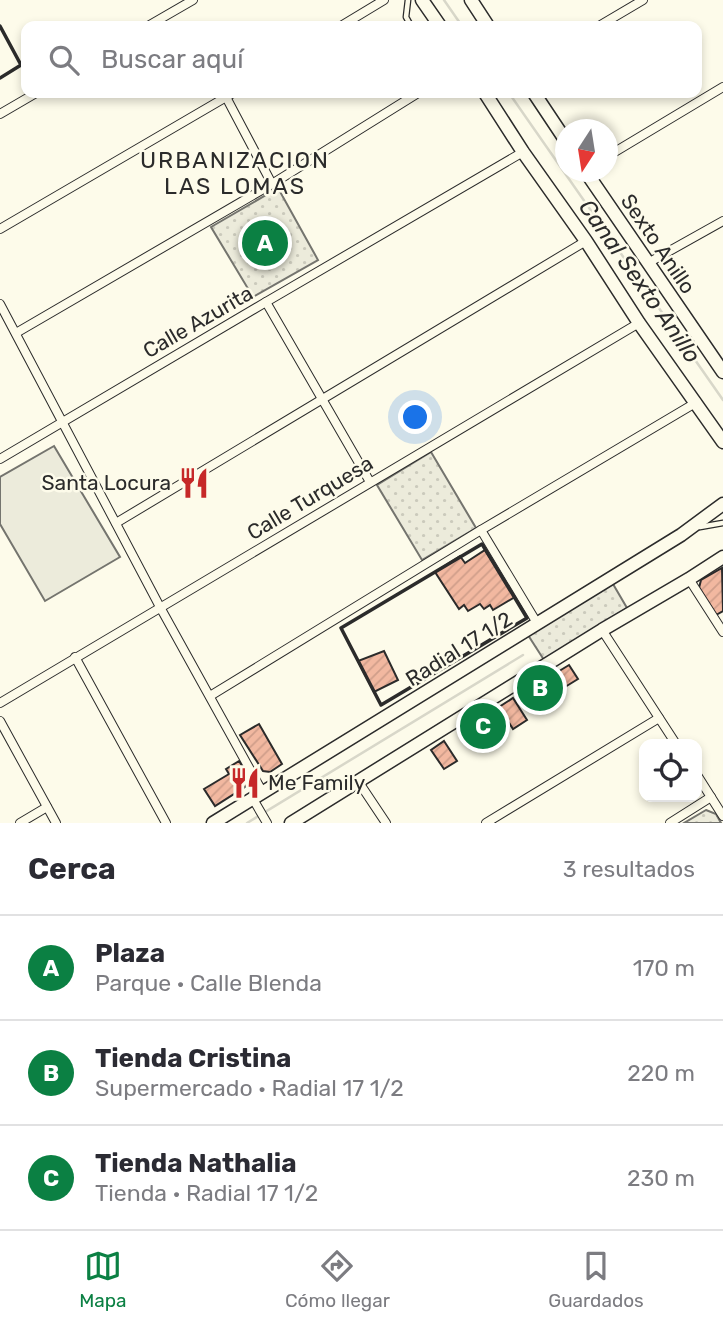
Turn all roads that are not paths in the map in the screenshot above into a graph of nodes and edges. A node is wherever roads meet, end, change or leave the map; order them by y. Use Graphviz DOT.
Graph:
graph roads {
  1 [pos="193,0"];
  2 [pos="384,0"];
  3 [pos="408,0"];
  4 [pos="422,0"];
  5 [pos="471,0"];
  6 [pos="643,0"];
  7 [pos="157,21"];
  8 [pos="349,21"];
  9 [pos="408,21"];
  10 [pos="437,21"];
  11 [pos="485,21"];
  12 [pos="607,21"];
  13 [pos="723,87"];
  14 [pos="27,98"];
  15 [pos="225,98"];
  16 [pos="231,98"];
  17 [pos="410,98"];
  18 [pos="488,98"];
  19 [pos="537,98"];
  20 [pos="0,114"];
  21 [pos="555,126"];
  22 [pos="618,149"];
  23 [pos="523,152"];
  24 [pos="593,182"];
  25 [pos="272,184"];
  26 [pos="723,221"];
  27 [pos="0,229"];
  28 [pos="586,241"];
  29 [pos="648,263"];
  30 [pos="266,302"];
  31 [pos="0,304"];
  32 [pos="639,323"];
  33 [pos="16,333"];
  34 [pos="719,359"];
  35 [pos="723,372"];
  36 [pos="322,400"];
  37 [pos="697,402"];
  38 [pos="62,422"];
  39 [pos="723,442"];
  40 [pos="0,459"];
  41 [pos="370,482"];
  42 [pos="723,505"];
  43 [pos="116,523"];
  44 [pos="723,523"];
  45 [pos="688,529"];
  46 [pos="481,530"];
  47 [pos="723,557"];
  48 [pos="689,579"];
  49 [pos="160,607"];
  50 [pos="537,623"];
  51 [pos="601,630"];
  52 [pos="723,632"];
  53 [pos="75,657"];
  54 [pos="210,696"];
  55 [pos="0,703"];
  56 [pos="659,718"];
  57 [pos="0,720"];
  58 [pos="673,739"];
  59 [pos="358,781"];
  60 [pos="702,783"];
  61 [pos="711,797"];
  62 [pos="258,799"];
  63 [pos="47,807"];
  64 [pos="723,816"];
  65 [pos="20,823"];
  66 [pos="56,823"];
  67 [pos="166,823"];
  68 [pos="213,823"];
  69 [pos="267,823"];
  70 [pos="291,823"];
  71 [pos="386,823"];
  72 [pos="486,823"];
  73 [pos="670,823"];
  1 -- 7 [label="street"];
  2 -- 8 [label="street"];
  3 -- 9 [label="lane"];
  4 -- 10 [label="main road"];
  5 -- 11 [label="main road"];
  6 -- 12 [label="street"];
  13 -- 22 [label="street"];
  14 -- 20 [label="street"];
  15 -- 27 [label="street"];
  16 -- 25 [label="street"];
  17 -- 25 [label="street"];
  18 -- 23 [label="main road"];
  19 -- 21 [label="main road"];
  23 -- 28 [label="main road"];
  23 -- 30 [label="street, Calle Azurita"];
  24 -- 29 [label="main road, Sexto Anillo"];
  25 -- 33 [label="street"];
  26 -- 29 [label="street"];
  28 -- 32 [label="main road"];
  28 -- 36 [label="street"];
  29 -- 34 [label="main road, Sexto Anillo"];
  30 -- 36 [label="street"];
  30 -- 38 [label="street, Calle Azurita"];
  31 -- 33 [label="street"];
  32 -- 37 [label="main road"];
  32 -- 41 [label="street, Calle Turquesa"];
  33 -- 38 [label="street"];
  34 -- 35 [label="main road, Sexto Anillo"];
  36 -- 41 [label="street"];
  36 -- 43 [label="street"];
  37 -- 39 [label="main road"];
  37 -- 46 [label="street"];
  38 -- 40 [label="street, Calle Azurita"];
  38 -- 43 [label="street"];
  41 -- 49 [label="street, Calle Turquesa"];
  42 -- 45 [label="main road, Radial 17 1/2"];
  43 -- 49 [label="street"];
  44 -- 45 [label="lane"];
  45 -- 50 [label="main road, Radial 17 1/2"];
  46 -- 50 [label="street"];
  46 -- 54 [label="street"];
  47 -- 48 [label="main road"];
  48 -- 51 [label="main road"];
  48 -- 52 [label="street"];
  49 -- 53 [label="street, Calle Turquesa"];
  49 -- 54 [label="street"];
  50 -- 62 [label="main road, Radial 17 1/2"];
  51 -- 56 [label="street"];
  51 -- 59 [label="main road"];
  53 -- 55 [label="street, Calle Turquesa"];
  53 -- 67 [label="street"];
  54 -- 62 [label="street"];
  56 -- 58 [label="street"];
  56 -- 72 [label="street"];
  57 -- 63 [label="street"];
  59 -- 70 [label="main road"];
  59 -- 71 [label="street"];
  60 -- 61 [label="street"];
  61 -- 64 [label="street"];
  61 -- 73 [label="street"];
  62 -- 68 [label="main road, Radial 17 1/2"];
  62 -- 69 [label="street"];
  63 -- 65 [label="street"];
  63 -- 66 [label="street"];
}
